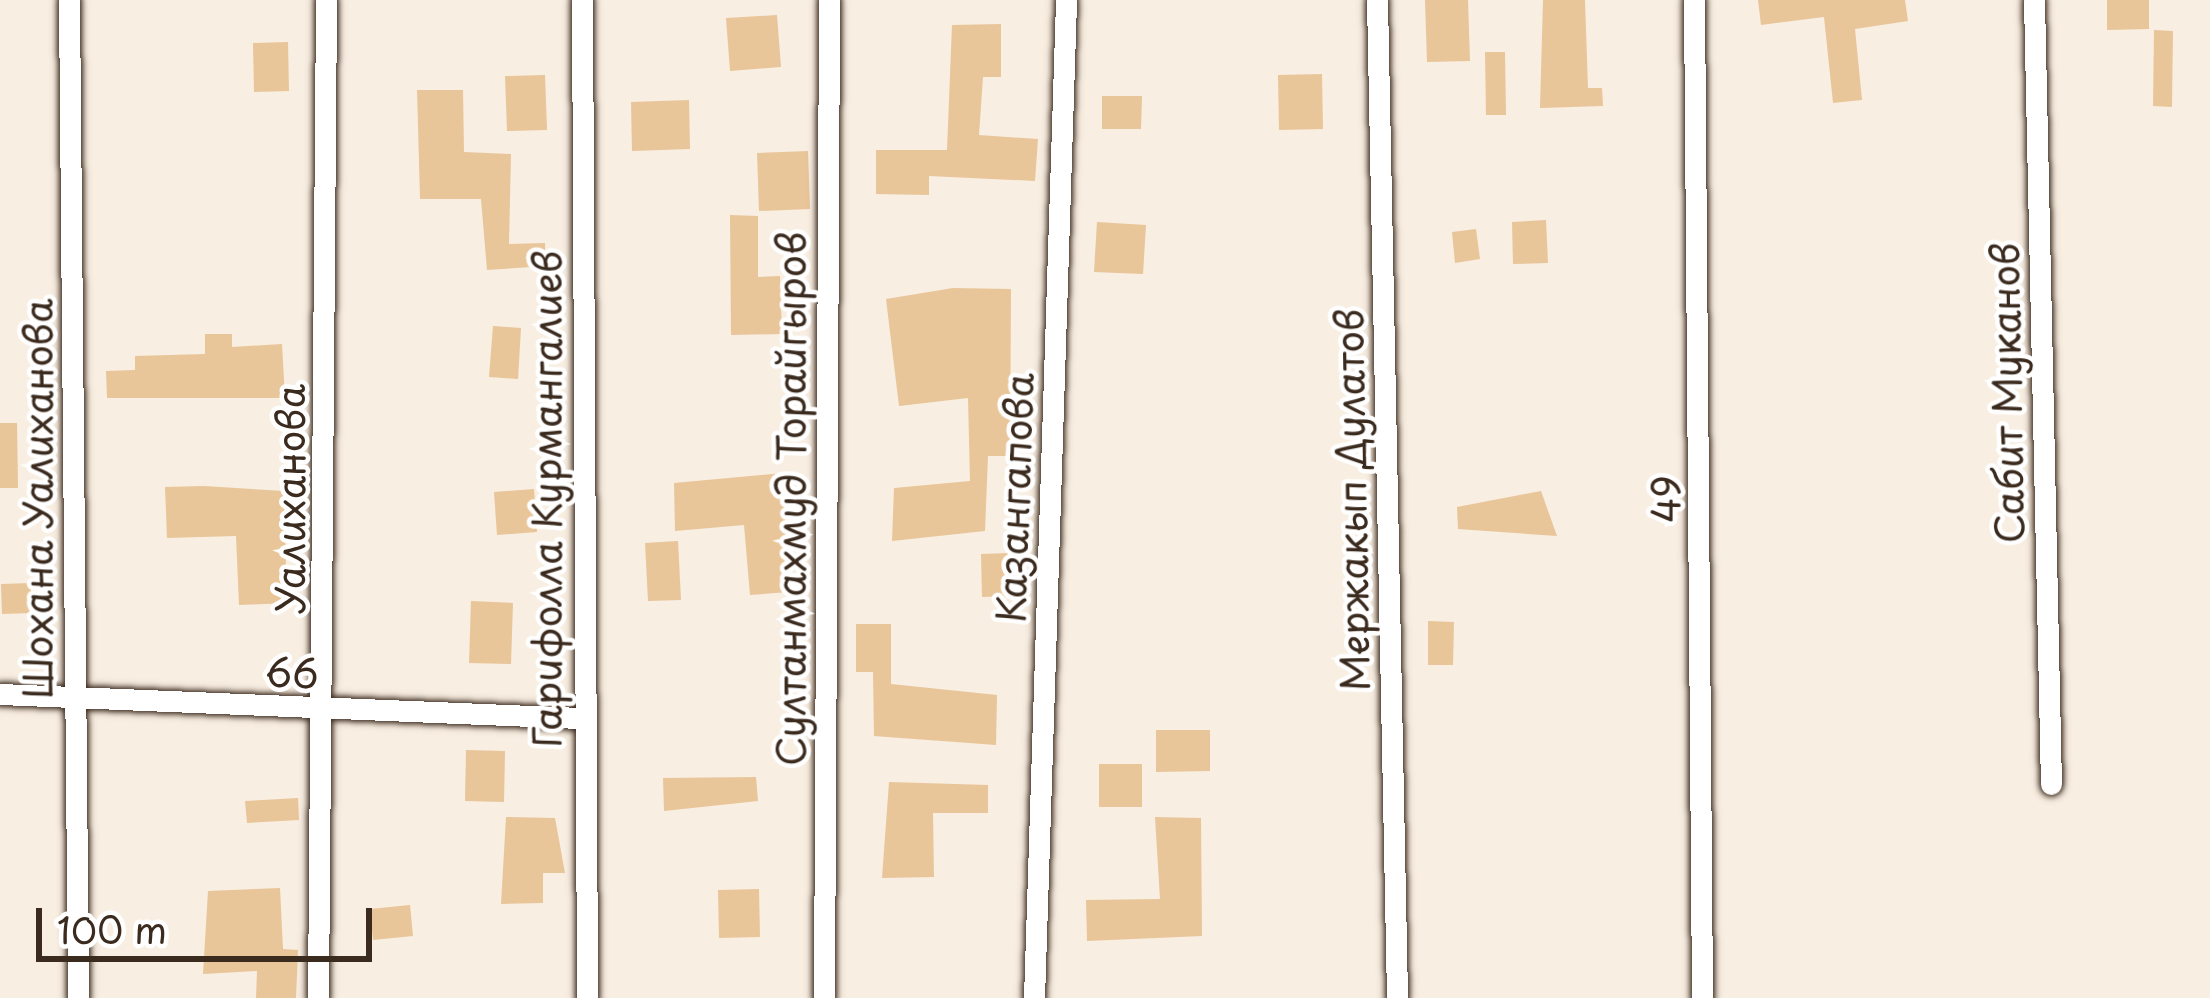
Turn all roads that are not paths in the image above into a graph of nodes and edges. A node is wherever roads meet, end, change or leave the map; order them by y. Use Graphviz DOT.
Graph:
graph roads {
  1 [pos="69,0"];
  2 [pos="326,0"];
  3 [pos="583,0"];
  4 [pos="829,0"];
  5 [pos="1066,0"];
  6 [pos="1377,0"];
  7 [pos="1694,0"];
  8 [pos="2034,0"];
  9 [pos="0,694"];
  10 [pos="74,697"];
  11 [pos="324,710"];
  12 [pos="580,718"];
  13 [pos="2050,784"];
  14 [pos="78,998"];
  15 [pos="318,998"];
  16 [pos="587,998"];
  17 [pos="824,998"];
  18 [pos="1034,998"];
  19 [pos="1397,998"];
  20 [pos="1702,998"];
  1 -- 10 [label="street, Шохана Уалиханова"];
  2 -- 11 [label="street, Уалиханова"];
  3 -- 12 [label="street, Гарифолла Курмангалиев"];
  4 -- 17 [label="street, Султанмахмуд Торайгыров"];
  5 -- 18 [label="street, Казангапова"];
  6 -- 19 [label="street, Мержакып Дулатов"];
  7 -- 20 [label="street, 49"];
  8 -- 13 [label="street, Сабит Муканов"];
  9 -- 10 [label="street, 66"];
  10 -- 11 [label="street, 66"];
  10 -- 14 [label="street, Шохана Уалиханова"];
  11 -- 12 [label="street, 66"];
  11 -- 15 [label="street, Уалиханова"];
  12 -- 16 [label="street, Гарифолла Курмангалиев"];
}
